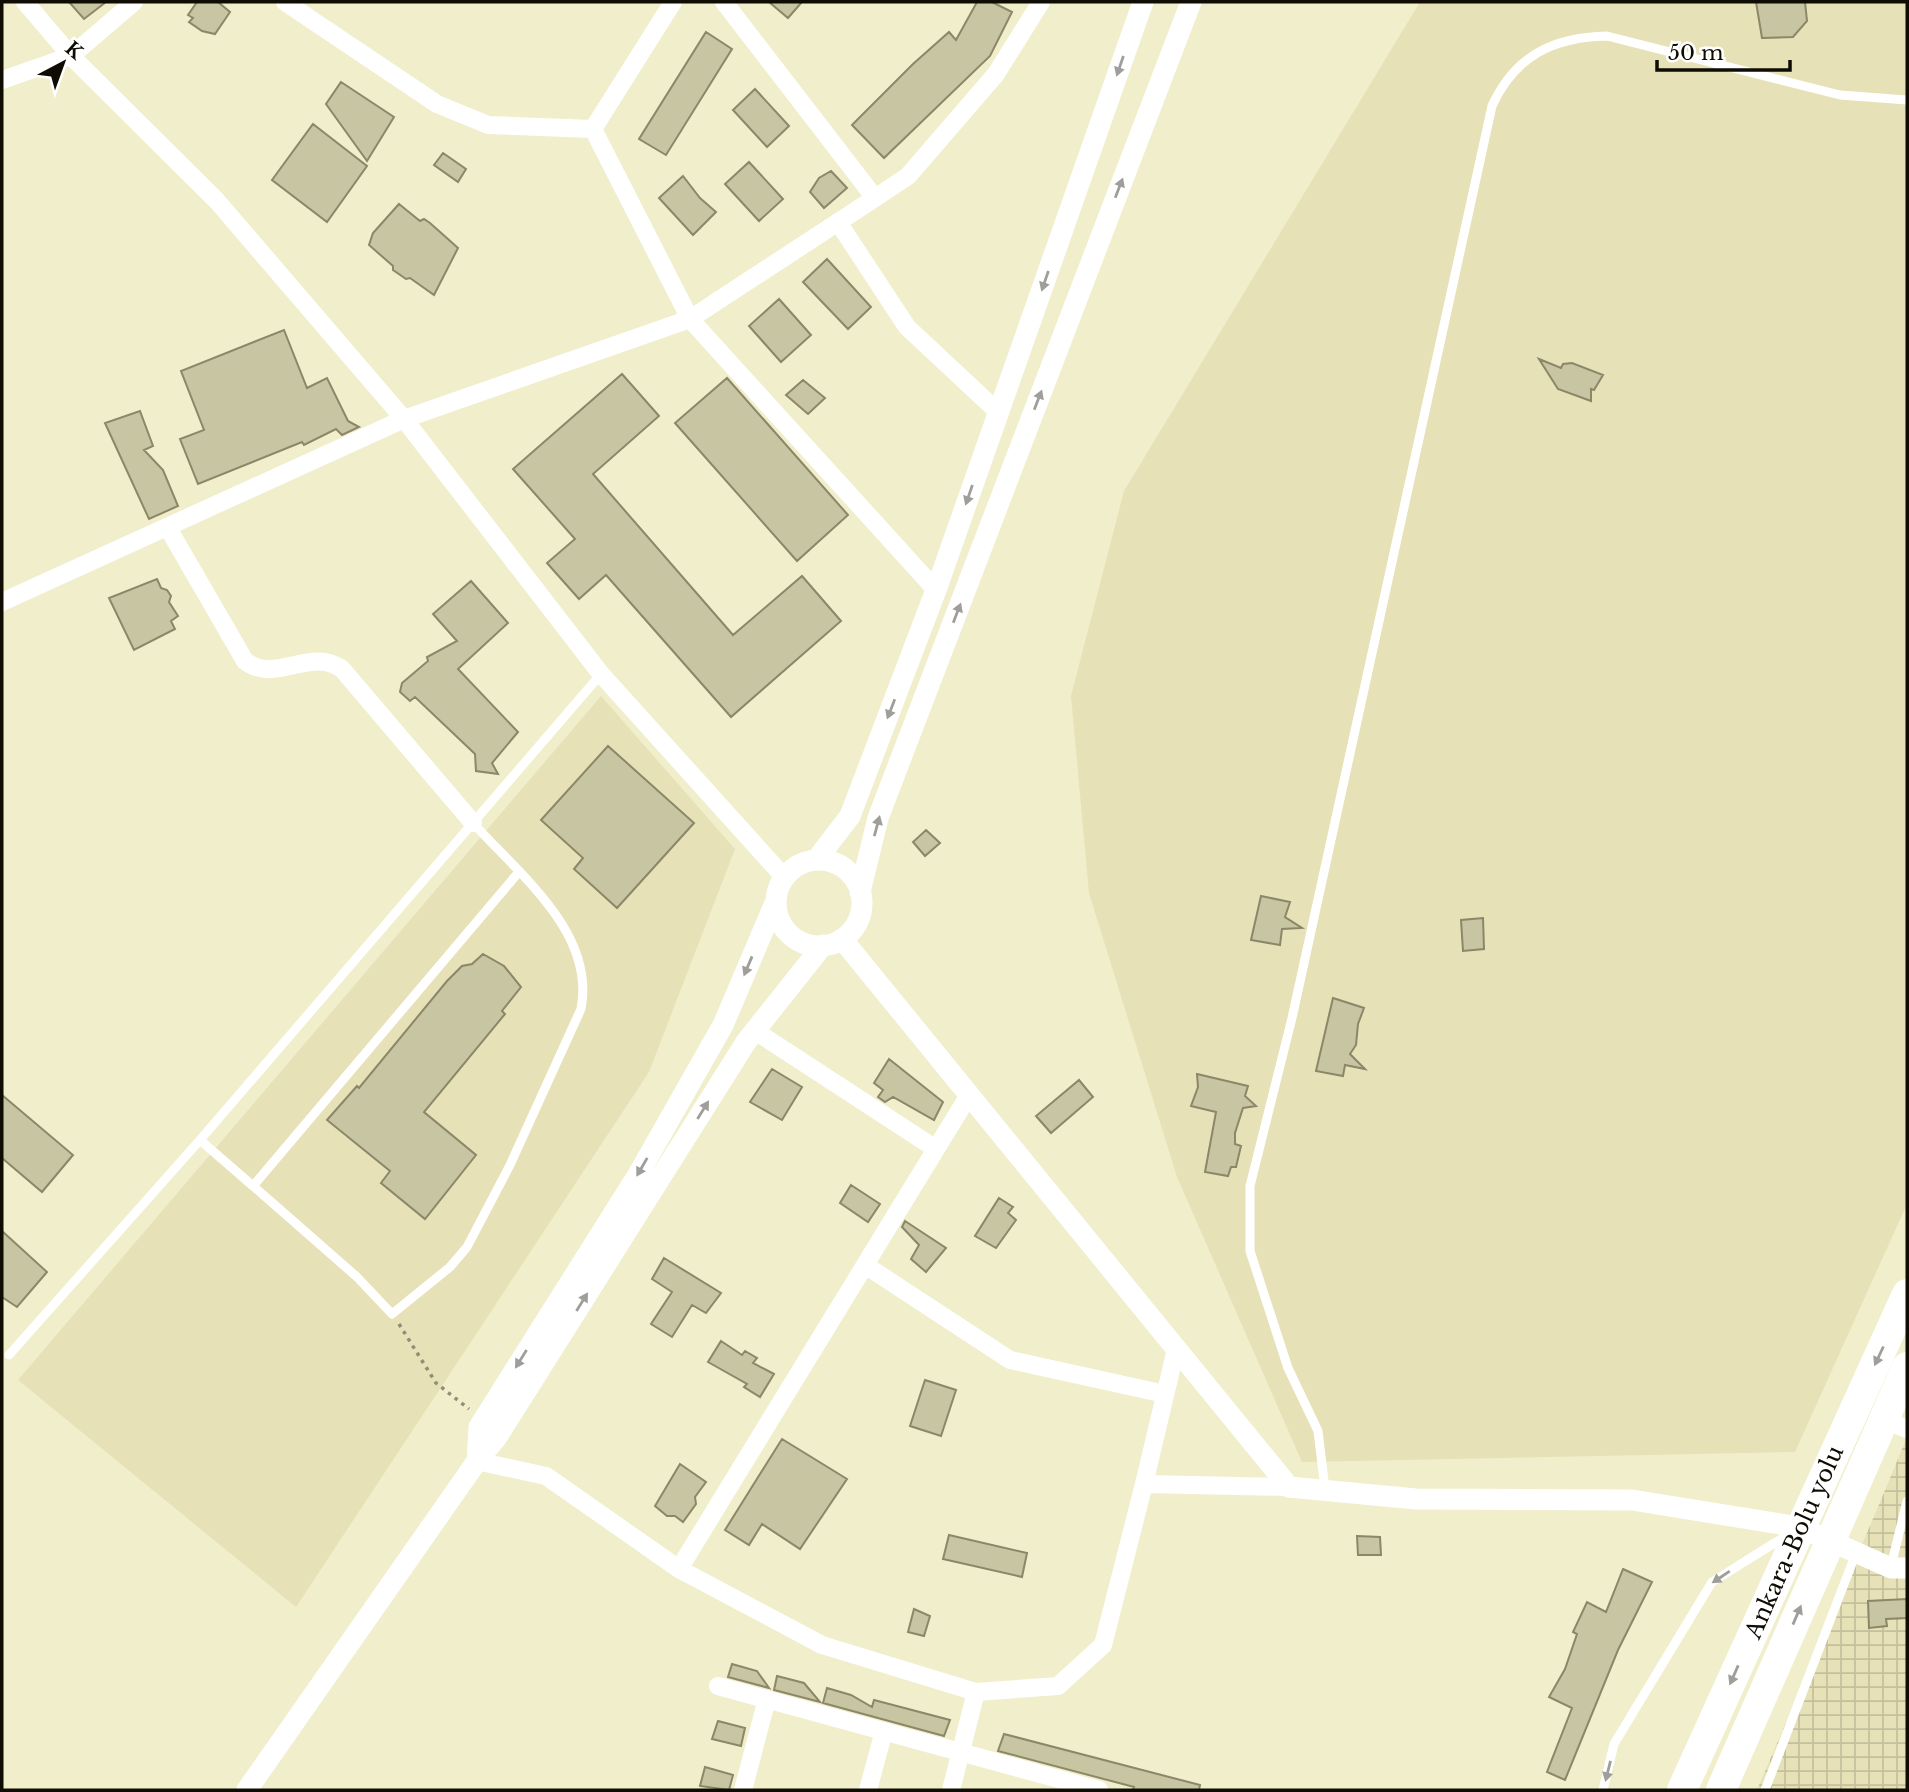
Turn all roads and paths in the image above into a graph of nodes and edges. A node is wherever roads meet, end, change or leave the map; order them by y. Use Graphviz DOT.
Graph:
graph roads {
  1 [pos="25,2"];
  2 [pos="134,2"];
  3 [pos="285,2"];
  4 [pos="673,2"];
  5 [pos="724,2"];
  6 [pos="1041,2"];
  7 [pos="1143,2"];
  8 [pos="1191,2"];
  9 [pos="71,56"];
  10 [pos="2,80"];
  11 [pos="1907,100"];
  12 [pos="593,129"];
  13 [pos="875,198"];
  14 [pos="838,222"];
  15 [pos="690,319"];
  16 [pos="998,412"];
  17 [pos="404,419"];
  18 [pos="168,528"];
  19 [pos="936,590"];
  20 [pos="2,602"];
  21 [pos="601,674"];
  22 [pos="473,823"];
  23 [pos="817,859"];
  24 [pos="518,873"];
  25 [pos="784,877"];
  26 [pos="860,892"];
  27 [pos="775,903"];
  28 [pos="833,942"];
  29 [pos="755,1031"];
  30 [pos="969,1095"];
  31 [pos="200,1140"];
  32 [pos="936,1149"];
  33 [pos="254,1186"];
  34 [pos="865,1265"];
  35 [pos="1907,1294"];
  36 [pos="392,1314"];
  37 [pos="1176,1349"];
  38 [pos="9,1355"];
  39 [pos="1907,1367"];
  40 [pos="1165,1394"];
  41 [pos="484,1419"];
  42 [pos="1895,1424"];
  43 [pos="477,1461"];
  44 [pos="1144,1484"];
  45 [pos="1289,1487"];
  46 [pos="1325,1491"];
  47 [pos="1907,1500"];
  48 [pos="1800,1527"];
  49 [pos="1829,1541"];
  50 [pos="1856,1553"];
  51 [pos="1899,1568"];
  52 [pos="679,1569"];
  53 [pos="718,1686"];
  54 [pos="976,1692"];
  55 [pos="767,1699"];
  56 [pos="884,1731"];
  57 [pos="961,1752"];
  58 [pos="1041,1782"];
  59 [pos="247,1790"];
  60 [pos="743,1790"];
  61 [pos="868,1790"];
  62 [pos="951,1790"];
  63 [pos="1099,1790"];
  64 [pos="1603,1790"];
  65 [pos="1682,1790"];
  66 [pos="1721,1790"];
  67 [pos="1765,1790"];
  1 -- 9 [label="street"];
  2 -- 9 [label="street"];
  3 -- 12 [label="street"];
  4 -- 12 [label="street"];
  5 -- 13 [label="street"];
  6 -- 13 [label="street"];
  7 -- 16 [label="street, one-way"];
  26 -- 8 [label="street, one-way"];
  9 -- 10 [label="street"];
  9 -- 17 [label="street"];
  11 -- 46 [label="lane"];
  12 -- 15 [label="street"];
  13 -- 14 [label="street"];
  14 -- 15 [label="street"];
  14 -- 16 [label="street"];
  15 -- 17 [label="street"];
  15 -- 19 [label="street"];
  16 -- 19 [label="street, one-way"];
  17 -- 18 [label="street"];
  17 -- 21 [label="street"];
  18 -- 20 [label="street"];
  18 -- 22 [label="street"];
  19 -- 23 [label="street, one-way"];
  21 -- 22 [label="lane"];
  21 -- 25 [label="street"];
  22 -- 24 [label="lane"];
  22 -- 31 [label="lane"];
  23 -- 25 [label="street"];
  23 -- 26 [label="street"];
  24 -- 33 [label="lane"];
  24 -- 36 [label="lane"];
  25 -- 27 [label="street"];
  26 -- 28 [label="street"];
  27 -- 28 [label="street"];
  27 -- 41 [label="street, one-way"];
  28 -- 29 [label="street"];
  28 -- 30 [label="street"];
  29 -- 32 [label="street"];
  43 -- 29 [label="street, one-way"];
  30 -- 32 [label="street"];
  30 -- 37 [label="street"];
  31 -- 33 [label="lane"];
  31 -- 38 [label="lane"];
  32 -- 34 [label="street"];
  33 -- 36 [label="lane"];
  34 -- 40 [label="street"];
  34 -- 52 [label="street"];
  35 -- 48 [label="highway, Ankara-Bolu yolu, one-way"];
  36 -- 41 [label="path"];
  37 -- 40 [label="street"];
  37 -- 45 [label="street"];
  39 -- 42 [label="highway, Ankara-Bolu yolu"];
  40 -- 44 [label="street"];
  41 -- 43 [label="street"];
  42 -- 49 [label="highway, Ankara-Bolu yolu"];
  43 -- 52 [label="street"];
  43 -- 59 [label="street"];
  44 -- 45 [label="street"];
  44 -- 54 [label="street"];
  45 -- 46 [label="street"];
  46 -- 48 [label="street"];
  47 -- 51 [label="lane"];
  48 -- 49 [label="street"];
  48 -- 64 [label="lane, one-way"];
  48 -- 65 [label="highway, Ankara-Bolu yolu, one-way"];
  49 -- 50 [label="street"];
  66 -- 49 [label="highway, Ankara-Bolu yolu, one-way"];
  50 -- 51 [label="street"];
  50 -- 67 [label="lane"];
  52 -- 54 [label="street"];
  53 -- 55 [label="street"];
  54 -- 57 [label="street"];
  55 -- 56 [label="street"];
  55 -- 60 [label="street"];
  56 -- 57 [label="street"];
  56 -- 61 [label="street"];
  57 -- 58 [label="street"];
  57 -- 62 [label="street"];
  58 -- 63 [label="street"];
}
